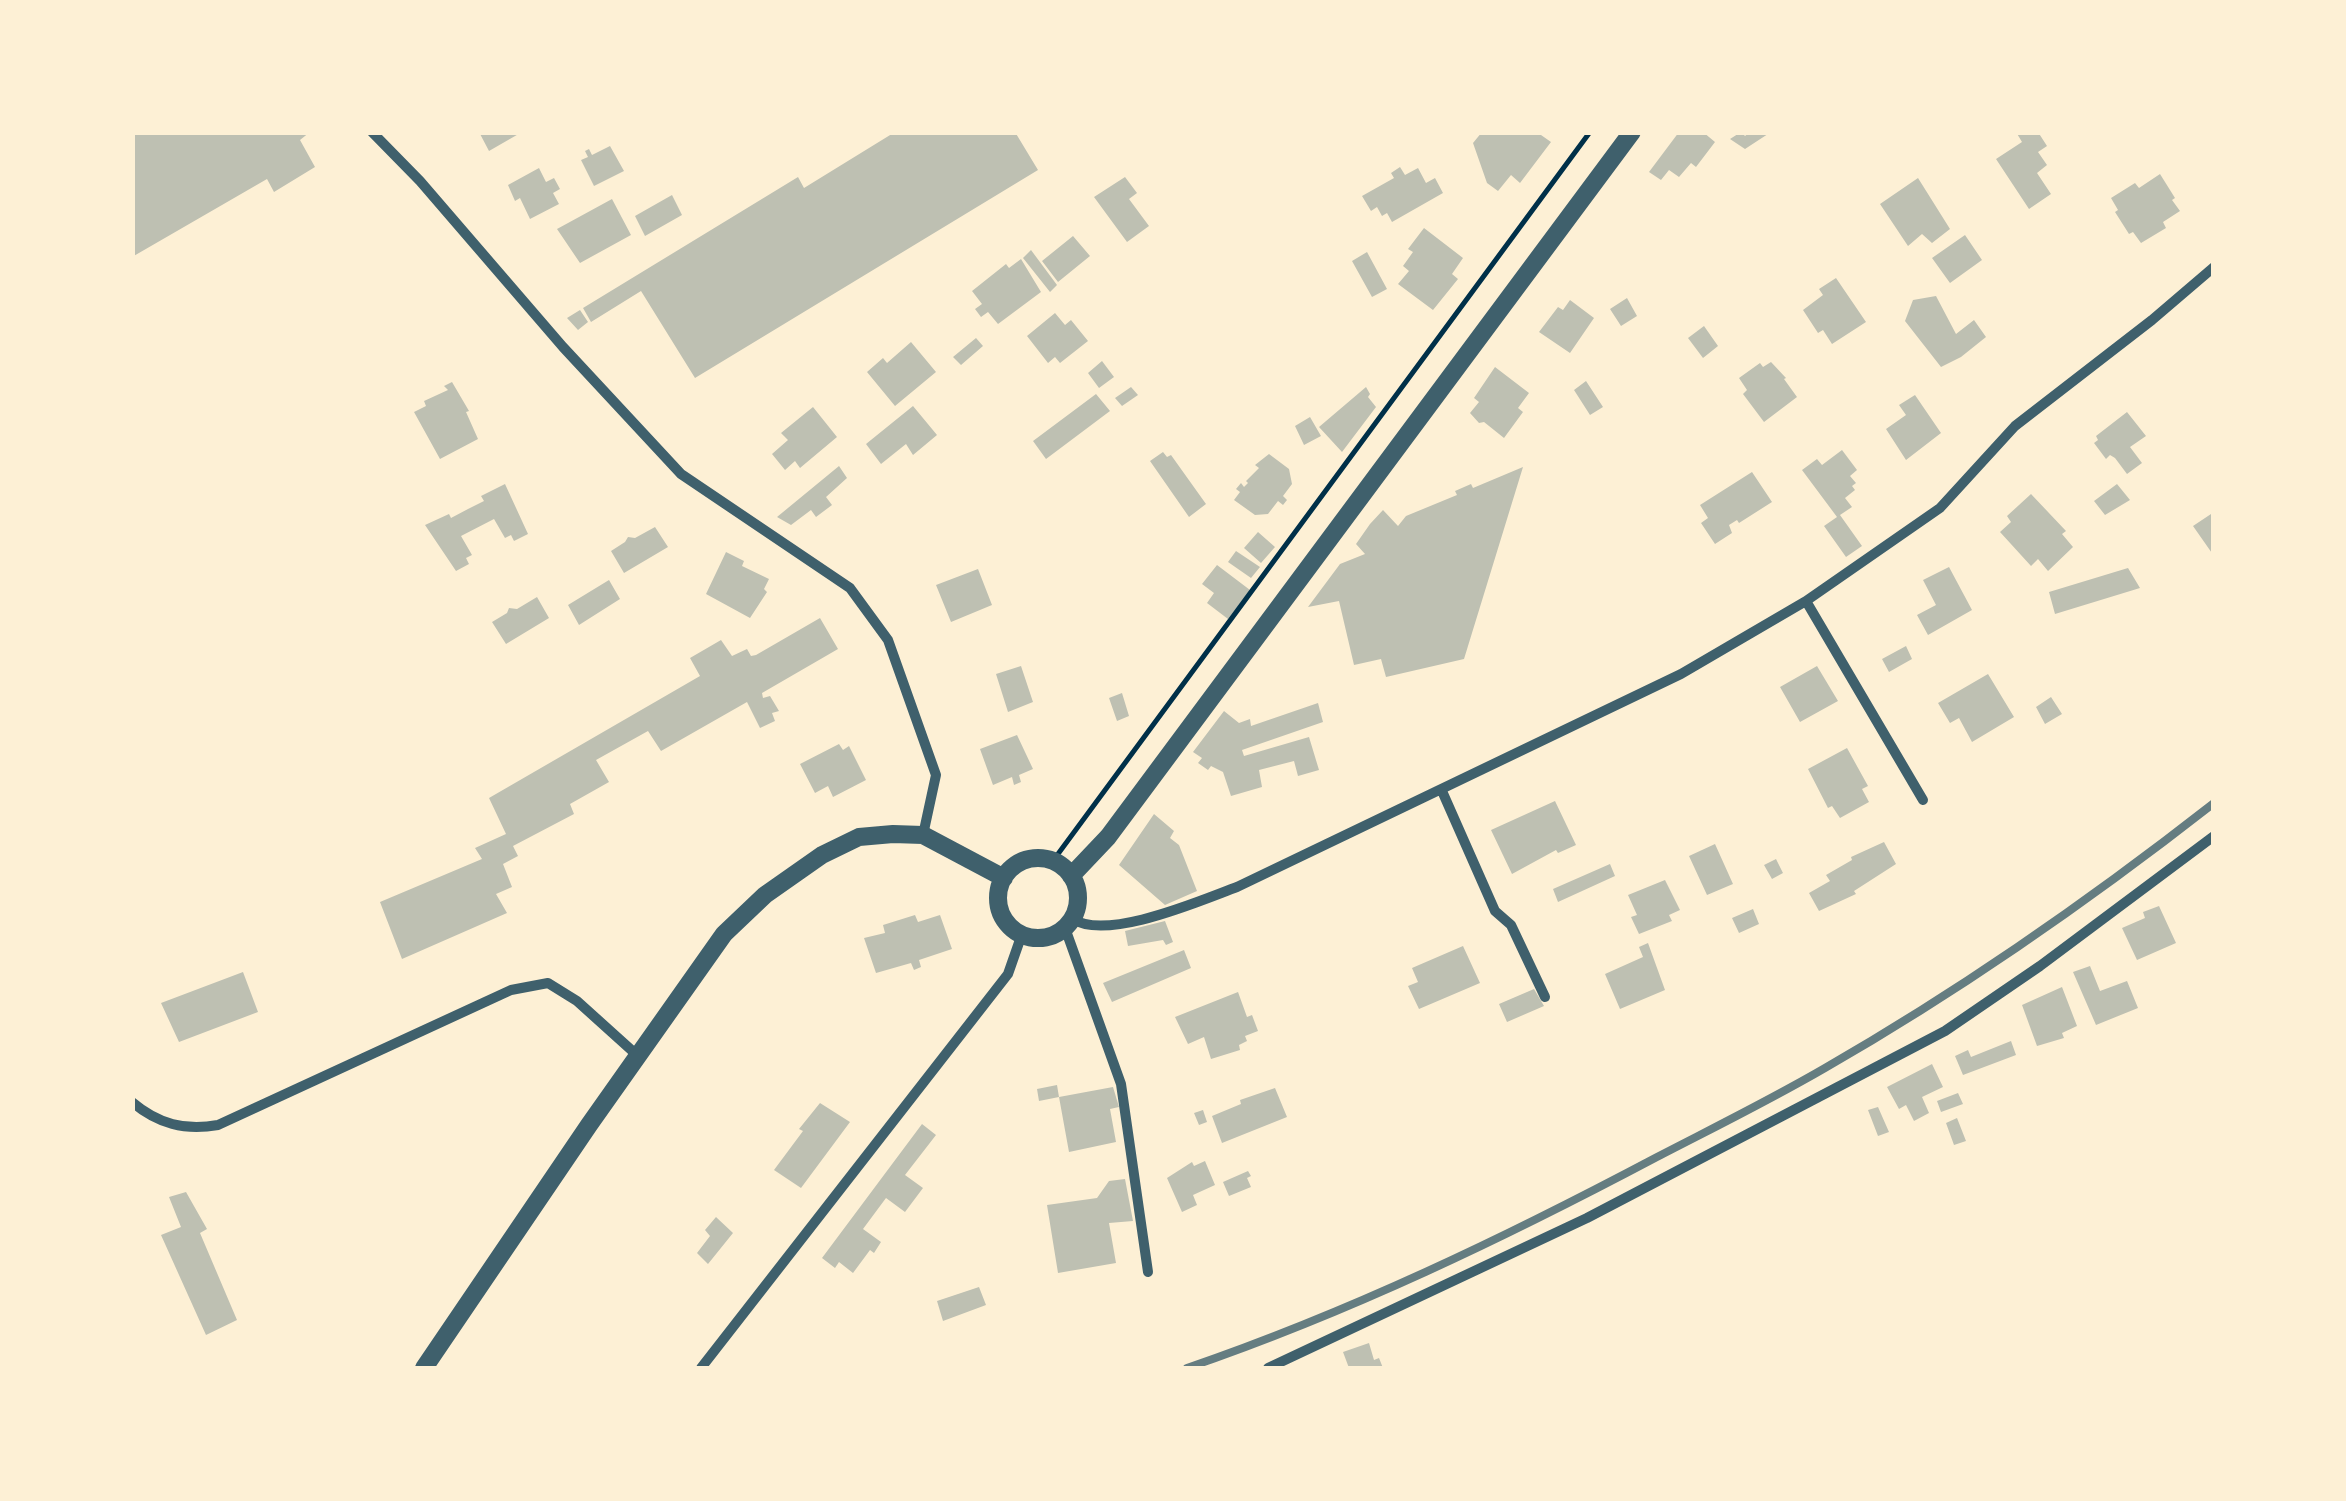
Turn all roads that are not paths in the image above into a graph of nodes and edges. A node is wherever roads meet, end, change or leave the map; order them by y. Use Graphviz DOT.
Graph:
graph roads {
  1 [pos="372,132"];
  2 [pos="1632,132"];
  3 [pos="2214,267"];
  4 [pos="1806,602"];
  5 [pos="1442,791"];
  6 [pos="1923,800"];
  7 [pos="923,834"];
  8 [pos="2214,836"];
  9 [pos="1071,876"];
  10 [pos="1004,878"];
  11 [pos="1068,923"];
  12 [pos="1022,934"];
  13 [pos="1545,998"];
  14 [pos="638,1056"];
  15 [pos="132,1102"];
  16 [pos="1148,1272"];
  17 [pos="424,1368"];
  18 [pos="701,1368"];
  19 [pos="1268,1368"];
  1 -- 7 [label="street"];
  2 -- 9 [label="street"];
  3 -- 4 [label="street"];
  4 -- 5 [label="street"];
  4 -- 6 [label="street"];
  5 -- 11 [label="street"];
  5 -- 13 [label="street"];
  7 -- 10 [label="street"];
  7 -- 14 [label="street"];
  8 -- 19 [label="street"];
  9 -- 10 [label="street"];
  9 -- 11 [label="street"];
  10 -- 12 [label="street"];
  11 -- 12 [label="street"];
  11 -- 16 [label="street"];
  12 -- 18 [label="street"];
  14 -- 15 [label="street"];
  14 -- 17 [label="street"];
}
